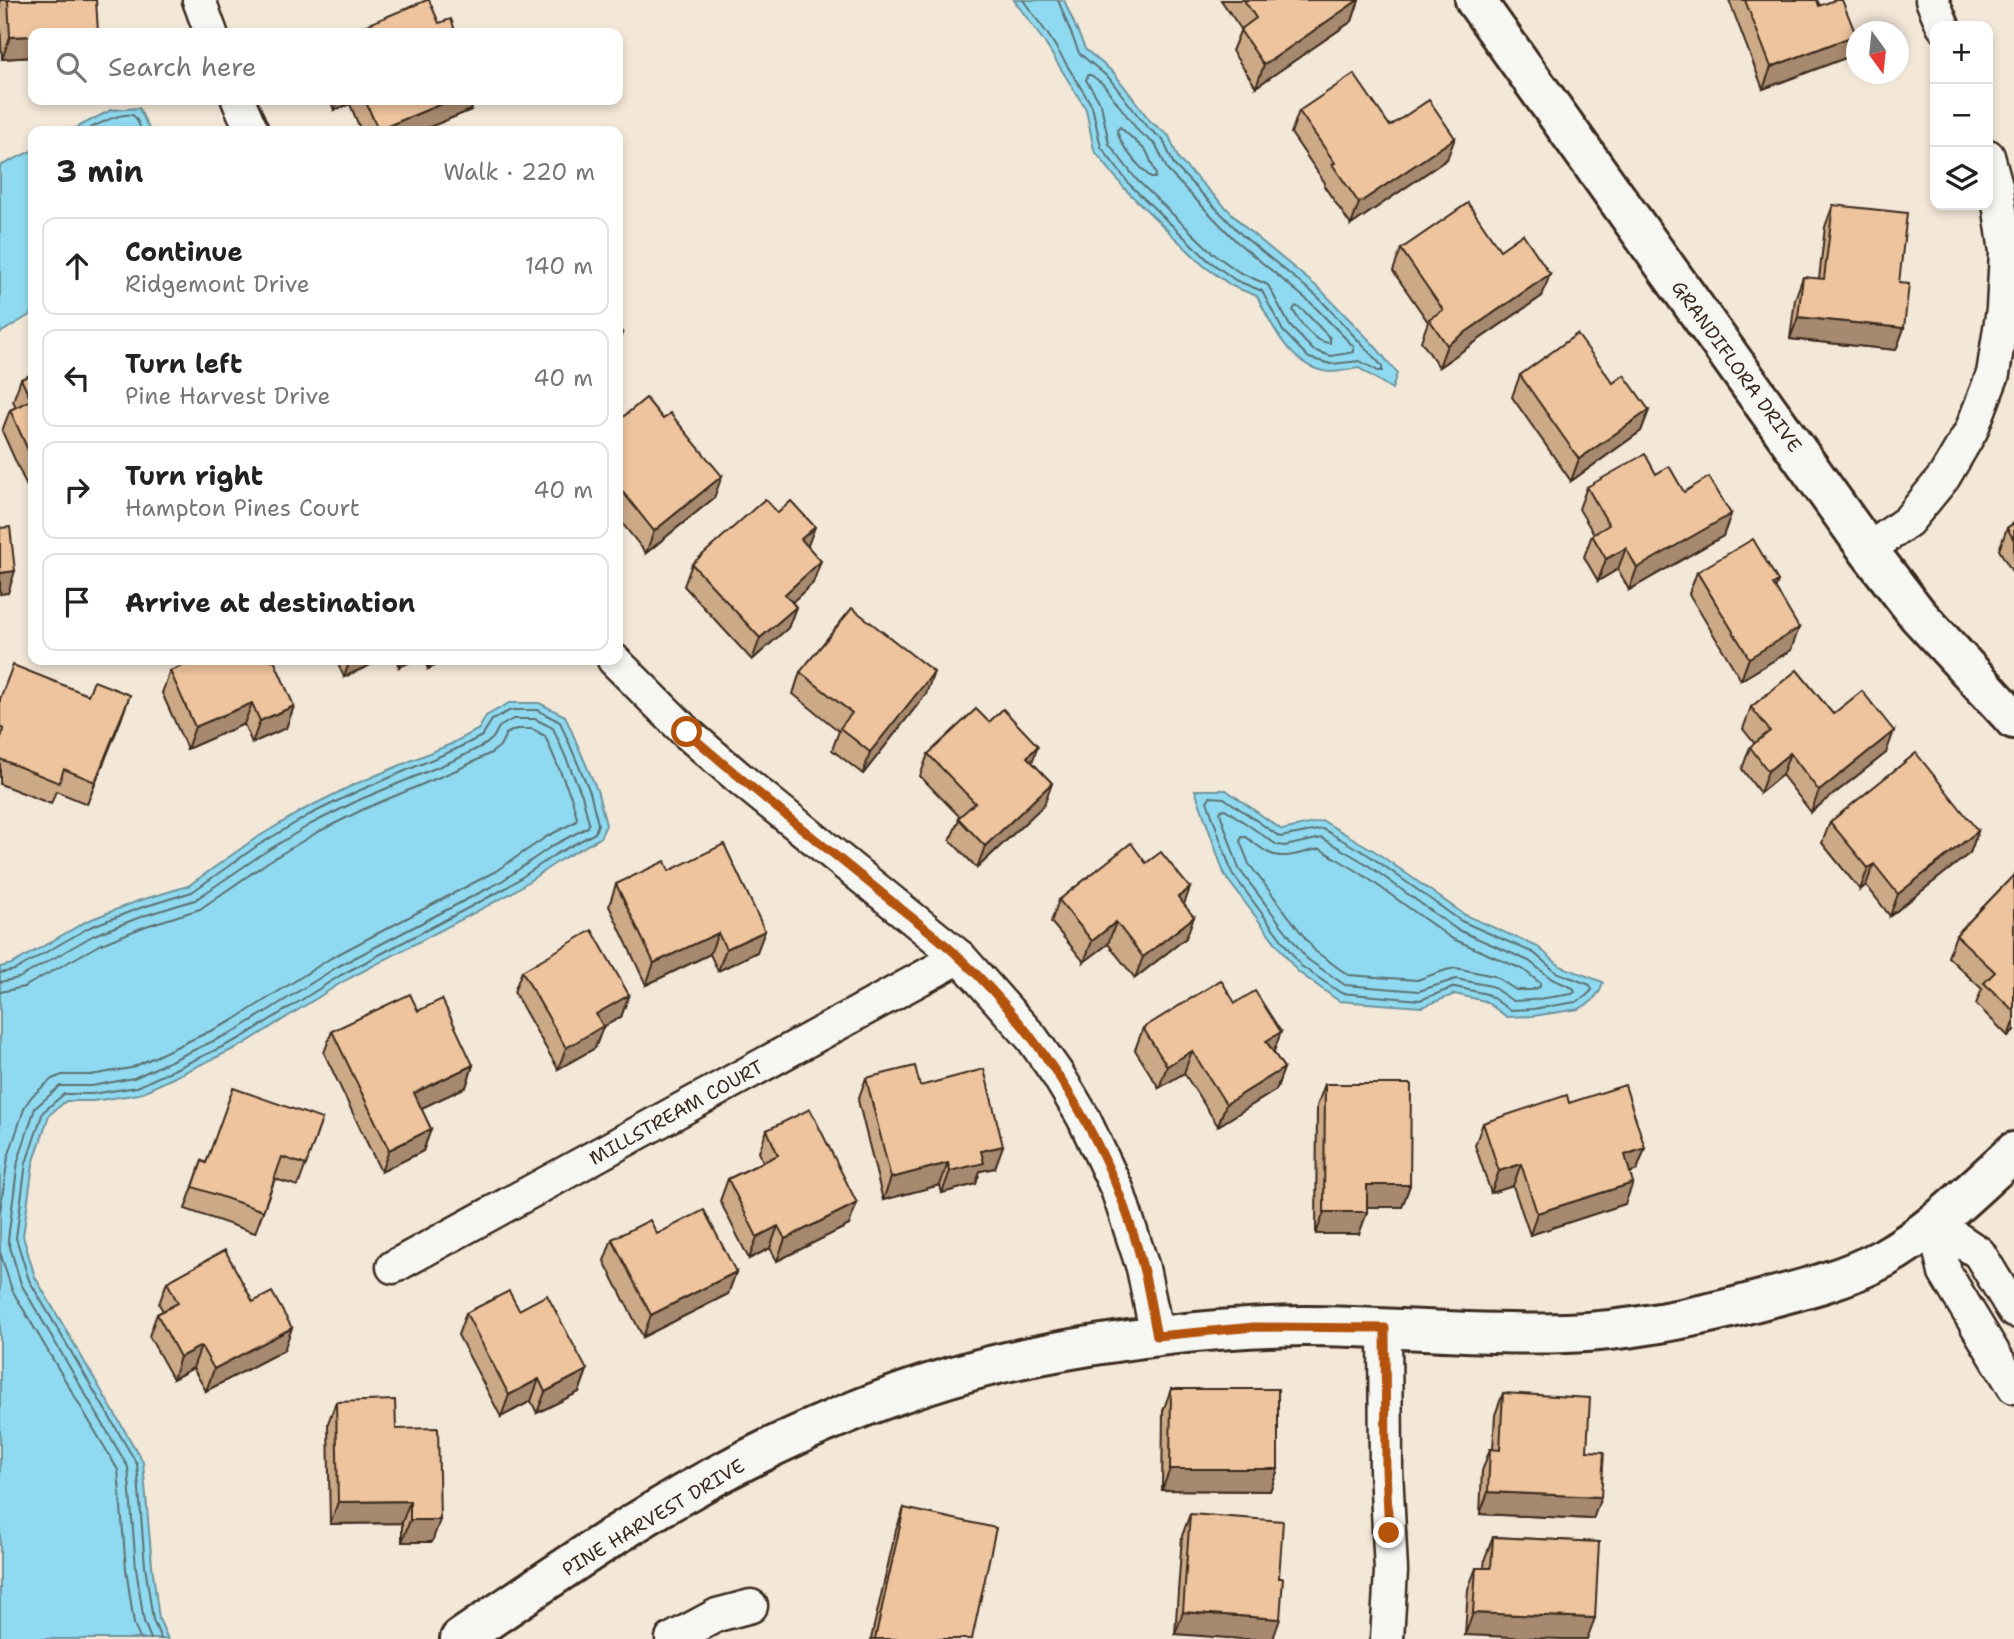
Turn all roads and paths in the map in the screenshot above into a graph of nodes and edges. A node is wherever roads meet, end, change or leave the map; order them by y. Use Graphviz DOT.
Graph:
graph roads {
  1 [pos="199,0"];
  2 [pos="1475,0"];
  3 [pos="1932,0"];
  4 [pos="1941,21"];
  5 [pos="209,28"];
  6 [pos="240,105"];
  7 [pos="250,126"];
  8 [pos="1993,174"];
  9 [pos="1868,550"];
  10 [pos="619,665"];
  11 [pos="2014,719"];
  12 [pos="960,957"];
  13 [pos="2014,1152"];
  14 [pos="1934,1223"];
  15 [pos="393,1268"];
  16 [pos="2014,1311"];
  17 [pos="1385,1328"];
  18 [pos="1157,1336"];
  19 [pos="2014,1387"];
  20 [pos="751,1606"];
  21 [pos="460,1639"];
  22 [pos="672,1639"];
  23 [pos="1388,1639"];
  1 -- 5 [label="street"];
  2 -- 9 [label="street, GRANDIFLORA DRIVE"];
  3 -- 4 [label="street"];
  6 -- 7 [label="street"];
  8 -- 9 [label="street"];
  9 -- 11 [label="street, GRANDIFLORA DRIVE"];
  10 -- 12 [label="street"];
  12 -- 15 [label="street, MILLSTREAM COURT"];
  12 -- 18 [label="street"];
  13 -- 14 [label="street, PINE HARVEST DRIVE"];
  14 -- 16 [label="street"];
  14 -- 17 [label="street, PINE HARVEST DRIVE"];
  14 -- 19 [label="street"];
  17 -- 18 [label="street, PINE HARVEST DRIVE"];
  17 -- 23 [label="street"];
  18 -- 21 [label="street, PINE HARVEST DRIVE"];
  20 -- 22 [label="street"];
}
